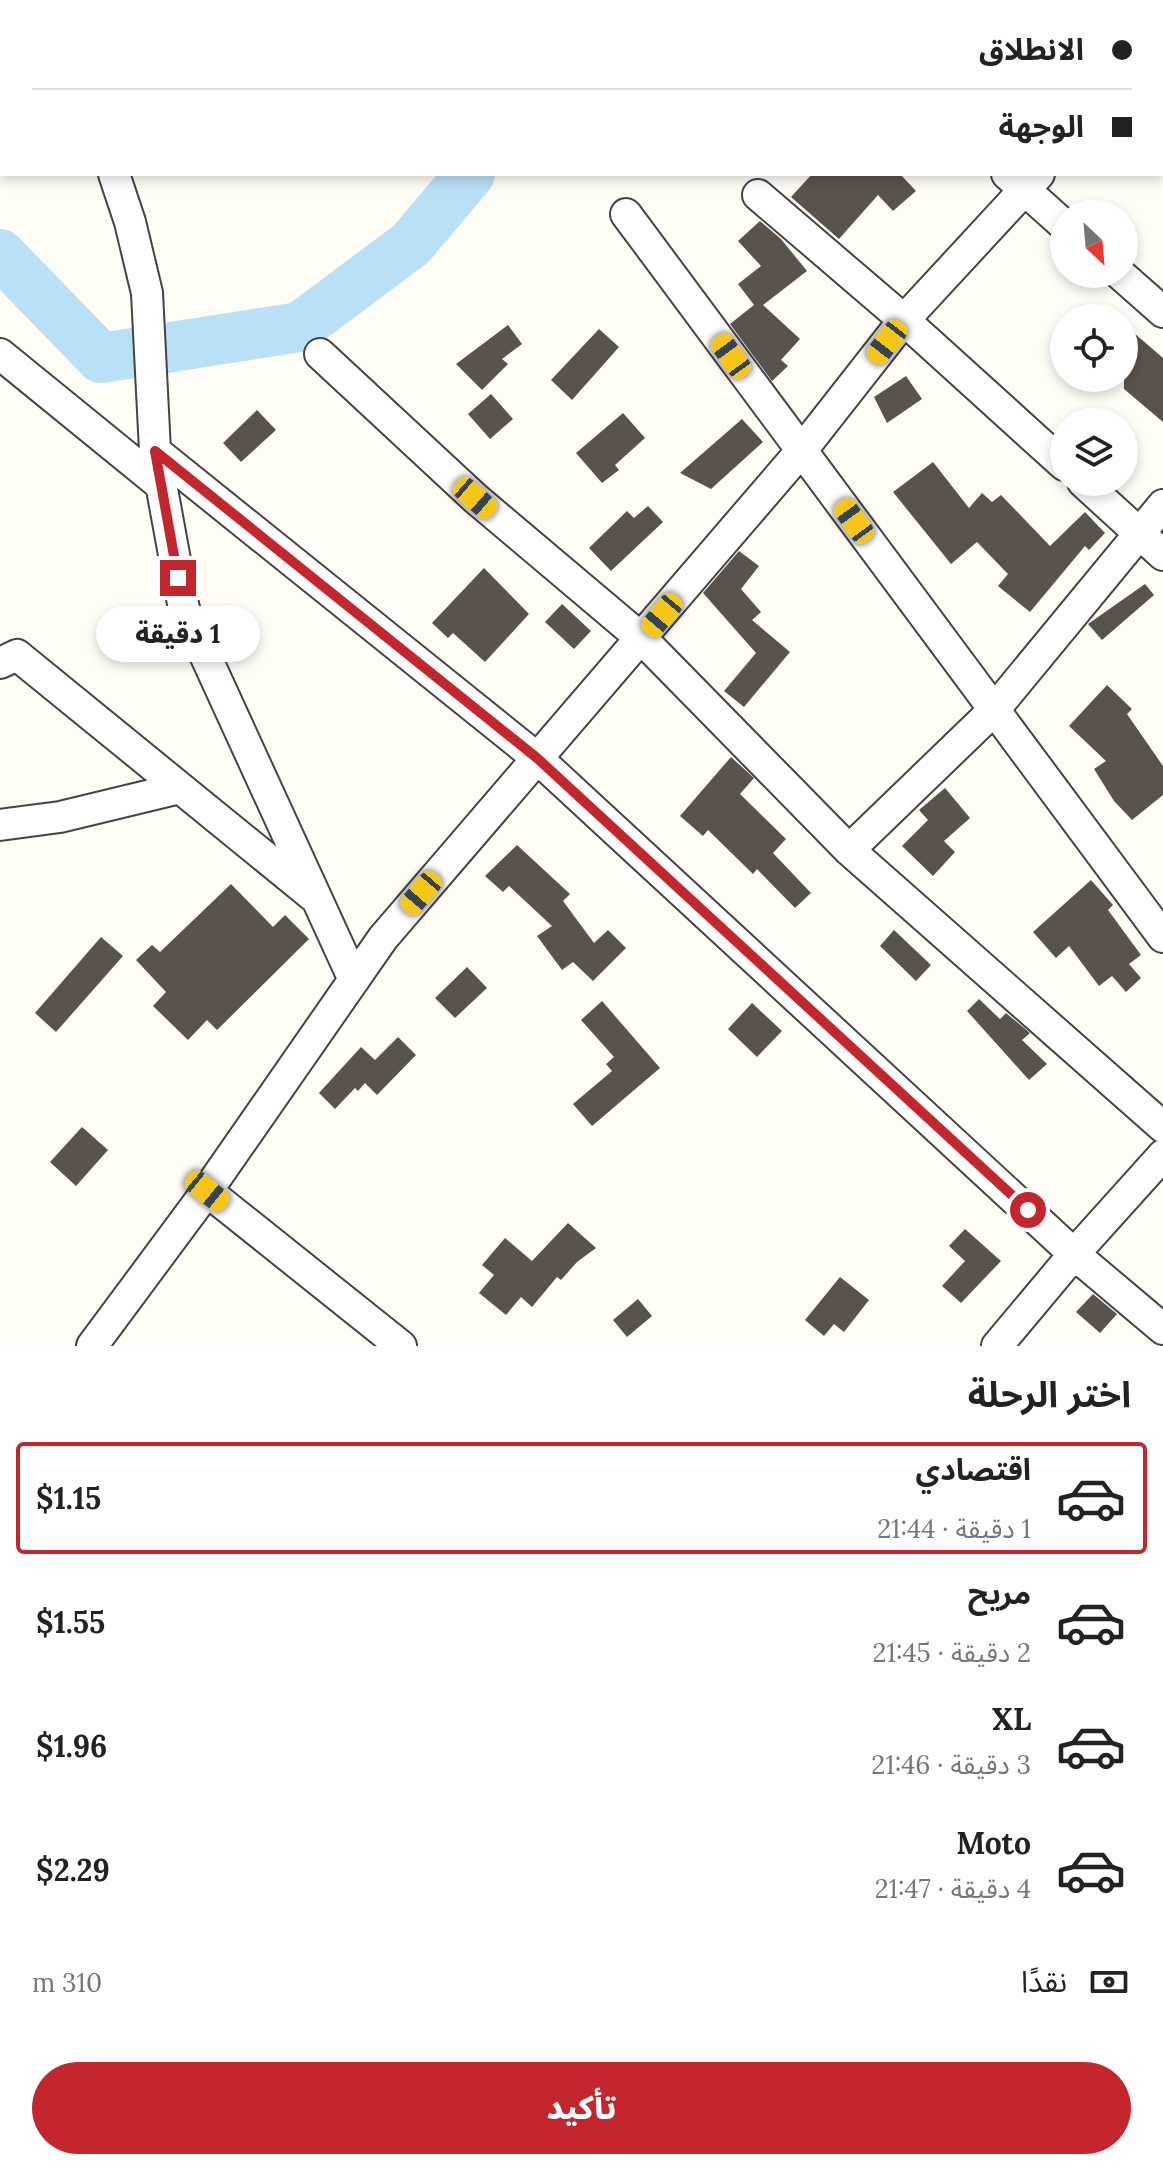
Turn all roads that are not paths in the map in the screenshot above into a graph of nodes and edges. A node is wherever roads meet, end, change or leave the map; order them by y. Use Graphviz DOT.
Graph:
graph roads {
  1 [pos="115,176"];
  2 [pos="1023,180"];
  3 [pos="758,195"];
  4 [pos="1050,210"];
  5 [pos="626,214"];
  6 [pos="1136,288"];
  7 [pos="1163,312"];
  8 [pos="904,320"];
  9 [pos="320,354"];
  10 [pos="3,360"];
  11 [pos="802,450"];
  12 [pos="155,451"];
  13 [pos="1050,452"];
  14 [pos="161,485"];
  15 [pos="1098,496"];
  16 [pos="1163,505"];
  17 [pos="1138,532"];
  18 [pos="1163,555"];
  19 [pos="642,639"];
  20 [pos="0,663"];
  21 [pos="994,710"];
  22 [pos="537,758"];
  23 [pos="180,788"];
  24 [pos="0,825"];
  25 [pos="849,850"];
  26 [pos="317,900"];
  27 [pos="1163,937"];
  28 [pos="354,980"];
  29 [pos="1163,1127"];
  30 [pos="1163,1155"];
  31 [pos="207,1191"];
  32 [pos="1074,1254"];
  33 [pos="1163,1329"];
  34 [pos="92,1346"];
  35 [pos="401,1346"];
  36 [pos="997,1346"];
  1 -- 12 [label="street"];
  2 -- 4 [label="street"];
  2 -- 8 [label="street"];
  3 -- 8 [label="street"];
  5 -- 11 [label="street"];
  6 -- 7 [label="street"];
  8 -- 11 [label="street"];
  8 -- 13 [label="street"];
  9 -- 19 [label="street"];
  10 -- 14 [label="street"];
  11 -- 19 [label="street"];
  11 -- 21 [label="street"];
  12 -- 14 [label="street"];
  12 -- 22 [label="street"];
  14 -- 26 [label="street"];
  15 -- 17 [label="street"];
  16 -- 17 [label="street"];
  17 -- 18 [label="street"];
  17 -- 21 [label="street"];
  19 -- 22 [label="street"];
  19 -- 25 [label="street"];
  20 -- 23 [label="street"];
  21 -- 25 [label="street"];
  21 -- 27 [label="street"];
  22 -- 28 [label="street"];
  22 -- 32 [label="street"];
  23 -- 24 [label="street"];
  23 -- 26 [label="street"];
  25 -- 29 [label="street"];
  26 -- 28 [label="street"];
  28 -- 31 [label="street"];
  30 -- 32 [label="street"];
  31 -- 34 [label="street"];
  31 -- 35 [label="street"];
  32 -- 33 [label="street"];
  32 -- 36 [label="street"];
}
